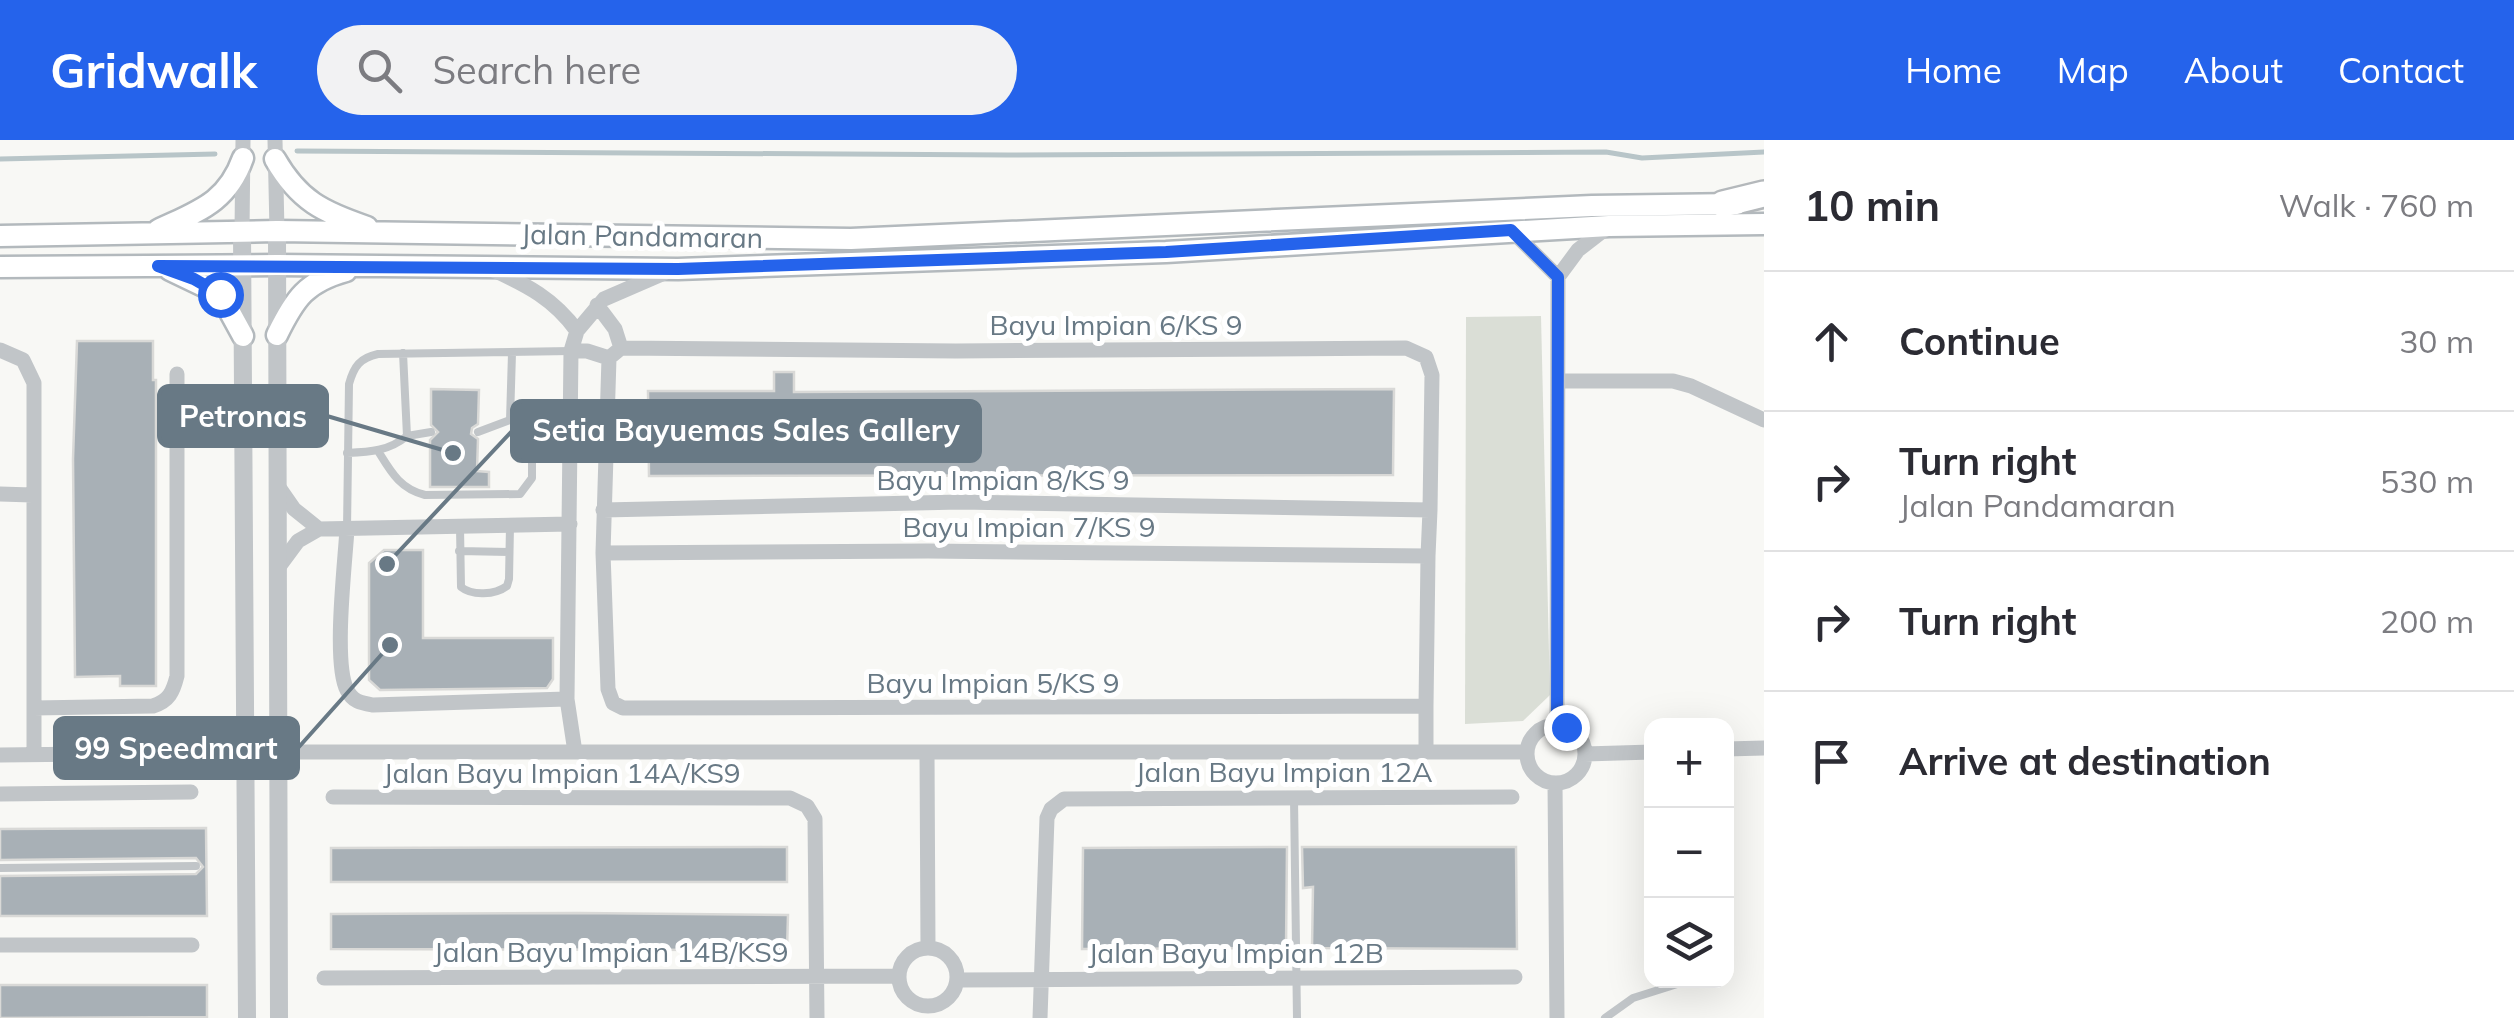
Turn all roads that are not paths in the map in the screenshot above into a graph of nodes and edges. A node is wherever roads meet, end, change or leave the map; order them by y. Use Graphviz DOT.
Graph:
graph roads {
  1 [pos="243,149"];
  2 [pos="275,150"];
  3 [pos="1764,194"];
  4 [pos="1723,204"];
  5 [pos="1764,204"];
  6 [pos="1764,224"];
  7 [pos="1609,226"];
  8 [pos="1511,230"];
  9 [pos="277,231"];
  10 [pos="242,232"];
  11 [pos="152,233"];
  12 [pos="385,233"];
  13 [pos="0,236"];
  14 [pos="243,265"];
  15 [pos="277,265"];
  16 [pos="158,266"];
  17 [pos="368,266"];
  18 [pos="0,267"];
  19 [pos="489,268"];
  20 [pos="678,269"];
  21 [pos="1558,277"];
  22 [pos="597,305"];
  23 [pos="577,332"];
  24 [pos="278,335"];
  25 [pos="243,336"];
  26 [pos="0,350"];
  27 [pos="570,351"];
  28 [pos="615,353"];
  29 [pos="403,354"];
  30 [pos="512,354"];
  31 [pos="177,374"];
  32 [pos="1560,381"];
  33 [pos="510,420"];
  34 [pos="532,420"];
  35 [pos="570,420"];
  36 [pos="1764,420"];
  37 [pos="430,432"];
  38 [pos="478,432"];
  39 [pos="407,436"];
  40 [pos="378,452"];
  41 [pos="347,453"];
  42 [pos="278,486"];
  43 [pos="0,494"];
  44 [pos="32,495"];
  45 [pos="603,510"];
  46 [pos="1430,510"];
  47 [pos="570,524"];
  48 [pos="510,526"];
  49 [pos="460,527"];
  50 [pos="319,529"];
  51 [pos="347,529"];
  52 [pos="459,551"];
  53 [pos="509,552"];
  54 [pos="603,553"];
  55 [pos="1428,556"];
  56 [pos="278,568"];
  57 [pos="566,699"];
  58 [pos="1426,706"];
  59 [pos="34,708"];
  60 [pos="1557,725"];
  61 [pos="1764,748"];
  62 [pos="1734,749"];
  63 [pos="246,752"];
  64 [pos="278,752"];
  65 [pos="575,752"];
  66 [pos="927,752"];
  67 [pos="1426,752"];
  68 [pos="1527,752"];
  69 [pos="1644,752"];
  70 [pos="1586,754"];
  71 [pos="0,755"];
  72 [pos="34,755"];
  73 [pos="1555,783"];
  74 [pos="191,792"];
  75 [pos="0,794"];
  76 [pos="333,797"];
  77 [pos="1294,797"];
  78 [pos="1512,798"];
  79 [pos="196,866"];
  80 [pos="0,868"];
  81 [pos="192,945"];
  82 [pos="0,946"];
  83 [pos="928,947"];
  84 [pos="898,976"];
  85 [pos="817,977"];
  86 [pos="1515,977"];
  87 [pos="324,978"];
  88 [pos="1297,978"];
  89 [pos="957,980"];
  90 [pos="1040,980"];
  91 [pos="1665,988"];
  92 [pos="247,1018"];
  93 [pos="279,1018"];
  94 [pos="817,1018"];
  95 [pos="1040,1018"];
  96 [pos="1297,1018"];
  97 [pos="1557,1018"];
  98 [pos="1605,1018"];
  1 -- 10 [label="street"];
  1 -- 11 [label="main road"];
  2 -- 9 [label="street"];
  2 -- 12 [label="main road"];
  3 -- 4 [label="highway"];
  4 -- 5 [label="main road, Jalan Pandamaran"];
  4 -- 12 [label="main road, Jalan Pandamaran"];
  6 -- 7 [label="main road, Jalan Pandamaran"];
  7 -- 8 [label="main road, Jalan Pandamaran"];
  7 -- 21 [label="street"];
  8 -- 20 [label="main road, Jalan Pandamaran"];
  8 -- 21 [label="street"];
  9 -- 10 [label="main road, Jalan Pandamaran"];
  9 -- 12 [label="main road, Jalan Pandamaran"];
  9 -- 15 [label="street"];
  10 -- 11 [label="main road, Jalan Pandamaran"];
  10 -- 14 [label="street"];
  11 -- 13 [label="main road, Jalan Pandamaran"];
  14 -- 15 [label="main road, Jalan Pandamaran"];
  14 -- 16 [label="main road, Jalan Pandamaran"];
  14 -- 25 [label="street"];
  15 -- 17 [label="main road, Jalan Pandamaran"];
  15 -- 24 [label="street"];
  16 -- 18 [label="main road, Jalan Pandamaran"];
  16 -- 25 [label="main road"];
  17 -- 19 [label="main road, Jalan Pandamaran"];
  17 -- 24 [label="main road"];
  19 -- 20 [label="main road, Jalan Pandamaran"];
  19 -- 23 [label="street"];
  20 -- 22 [label="street"];
  21 -- 32 [label="street"];
  22 -- 23 [label="street"];
  22 -- 28 [label="street"];
  23 -- 27 [label="street"];
  24 -- 42 [label="street"];
  25 -- 63 [label="street"];
  26 -- 44 [label="street"];
  27 -- 28 [label="street, Bayu Impian 6/KS 9"];
  27 -- 30 [label="lane"];
  27 -- 35 [label="street"];
  28 -- 45 [label="street"];
  28 -- 46 [label="street, Bayu Impian 6/KS 9"];
  29 -- 30 [label="lane"];
  29 -- 39 [label="lane"];
  29 -- 41 [label="lane"];
  30 -- 33 [label="lane"];
  31 -- 59 [label="street"];
  32 -- 36 [label="street"];
  32 -- 60 [label="street"];
  33 -- 34 [label="lane"];
  33 -- 38 [label="lane"];
  34 -- 35 [label="lane"];
  34 -- 40 [label="lane"];
  35 -- 47 [label="street"];
  37 -- 39 [label="lane"];
  39 -- 40 [label="lane"];
  40 -- 41 [label="lane"];
  41 -- 51 [label="lane"];
  42 -- 50 [label="street"];
  42 -- 56 [label="street"];
  43 -- 44 [label="street"];
  44 -- 59 [label="street"];
  45 -- 46 [label="street, Bayu Impian 8/KS 9"];
  45 -- 54 [label="street"];
  46 -- 55 [label="street, Bayu Impian 6/KS 9"];
  47 -- 48 [label="street"];
  47 -- 57 [label="street"];
  48 -- 49 [label="street"];
  48 -- 53 [label="lane"];
  49 -- 51 [label="street"];
  49 -- 52 [label="lane"];
  50 -- 51 [label="street"];
  50 -- 56 [label="street"];
  51 -- 57 [label="street"];
  52 -- 53 [label="lane"];
  52 -- 53 [label="lane"];
  54 -- 55 [label="street, Bayu Impian 7/KS 9"];
  54 -- 58 [label="street, Bayu Impian 5/KS 9"];
  55 -- 58 [label="street"];
  56 -- 64 [label="street"];
  57 -- 65 [label="street"];
  58 -- 67 [label="street"];
  59 -- 72 [label="street"];
  60 -- 68 [label="street"];
  60 -- 70 [label="street"];
  61 -- 62 [label="street"];
  63 -- 64 [label="street"];
  63 -- 72 [label="street"];
  63 -- 92 [label="street"];
  64 -- 65 [label="street"];
  64 -- 93 [label="street"];
  65 -- 66 [label="street"];
  66 -- 67 [label="street"];
  66 -- 83 [label="street"];
  67 -- 68 [label="street"];
  68 -- 73 [label="street"];
  69 -- 70 [label="street"];
  70 -- 73 [label="street"];
  71 -- 72 [label="street"];
  73 -- 97 [label="street"];
  74 -- 75 [label="street"];
  76 -- 85 [label="street, Jalan Bayu Impian 14A/KS9"];
  77 -- 78 [label="street, Jalan Bayu Impian 12A"];
  77 -- 88 [label="lane"];
  77 -- 90 [label="street, Jalan Bayu Impian 12A"];
  79 -- 80 [label="lane"];
  81 -- 82 [label="street"];
  83 -- 84 [label="street"];
  83 -- 89 [label="street"];
  84 -- 85 [label="street, Jalan Bayu Impian 14B/KS9"];
  84 -- 89 [label="street"];
  85 -- 87 [label="street, Jalan Bayu Impian 14B/KS9"];
  85 -- 94 [label="street"];
  86 -- 88 [label="street, Jalan Bayu Impian 12B"];
  88 -- 90 [label="street, Jalan Bayu Impian 12B"];
  88 -- 96 [label="lane"];
  89 -- 90 [label="street, Jalan Bayu Impian 12B"];
  90 -- 95 [label="street"];
  91 -- 98 [label="lane"];
}
